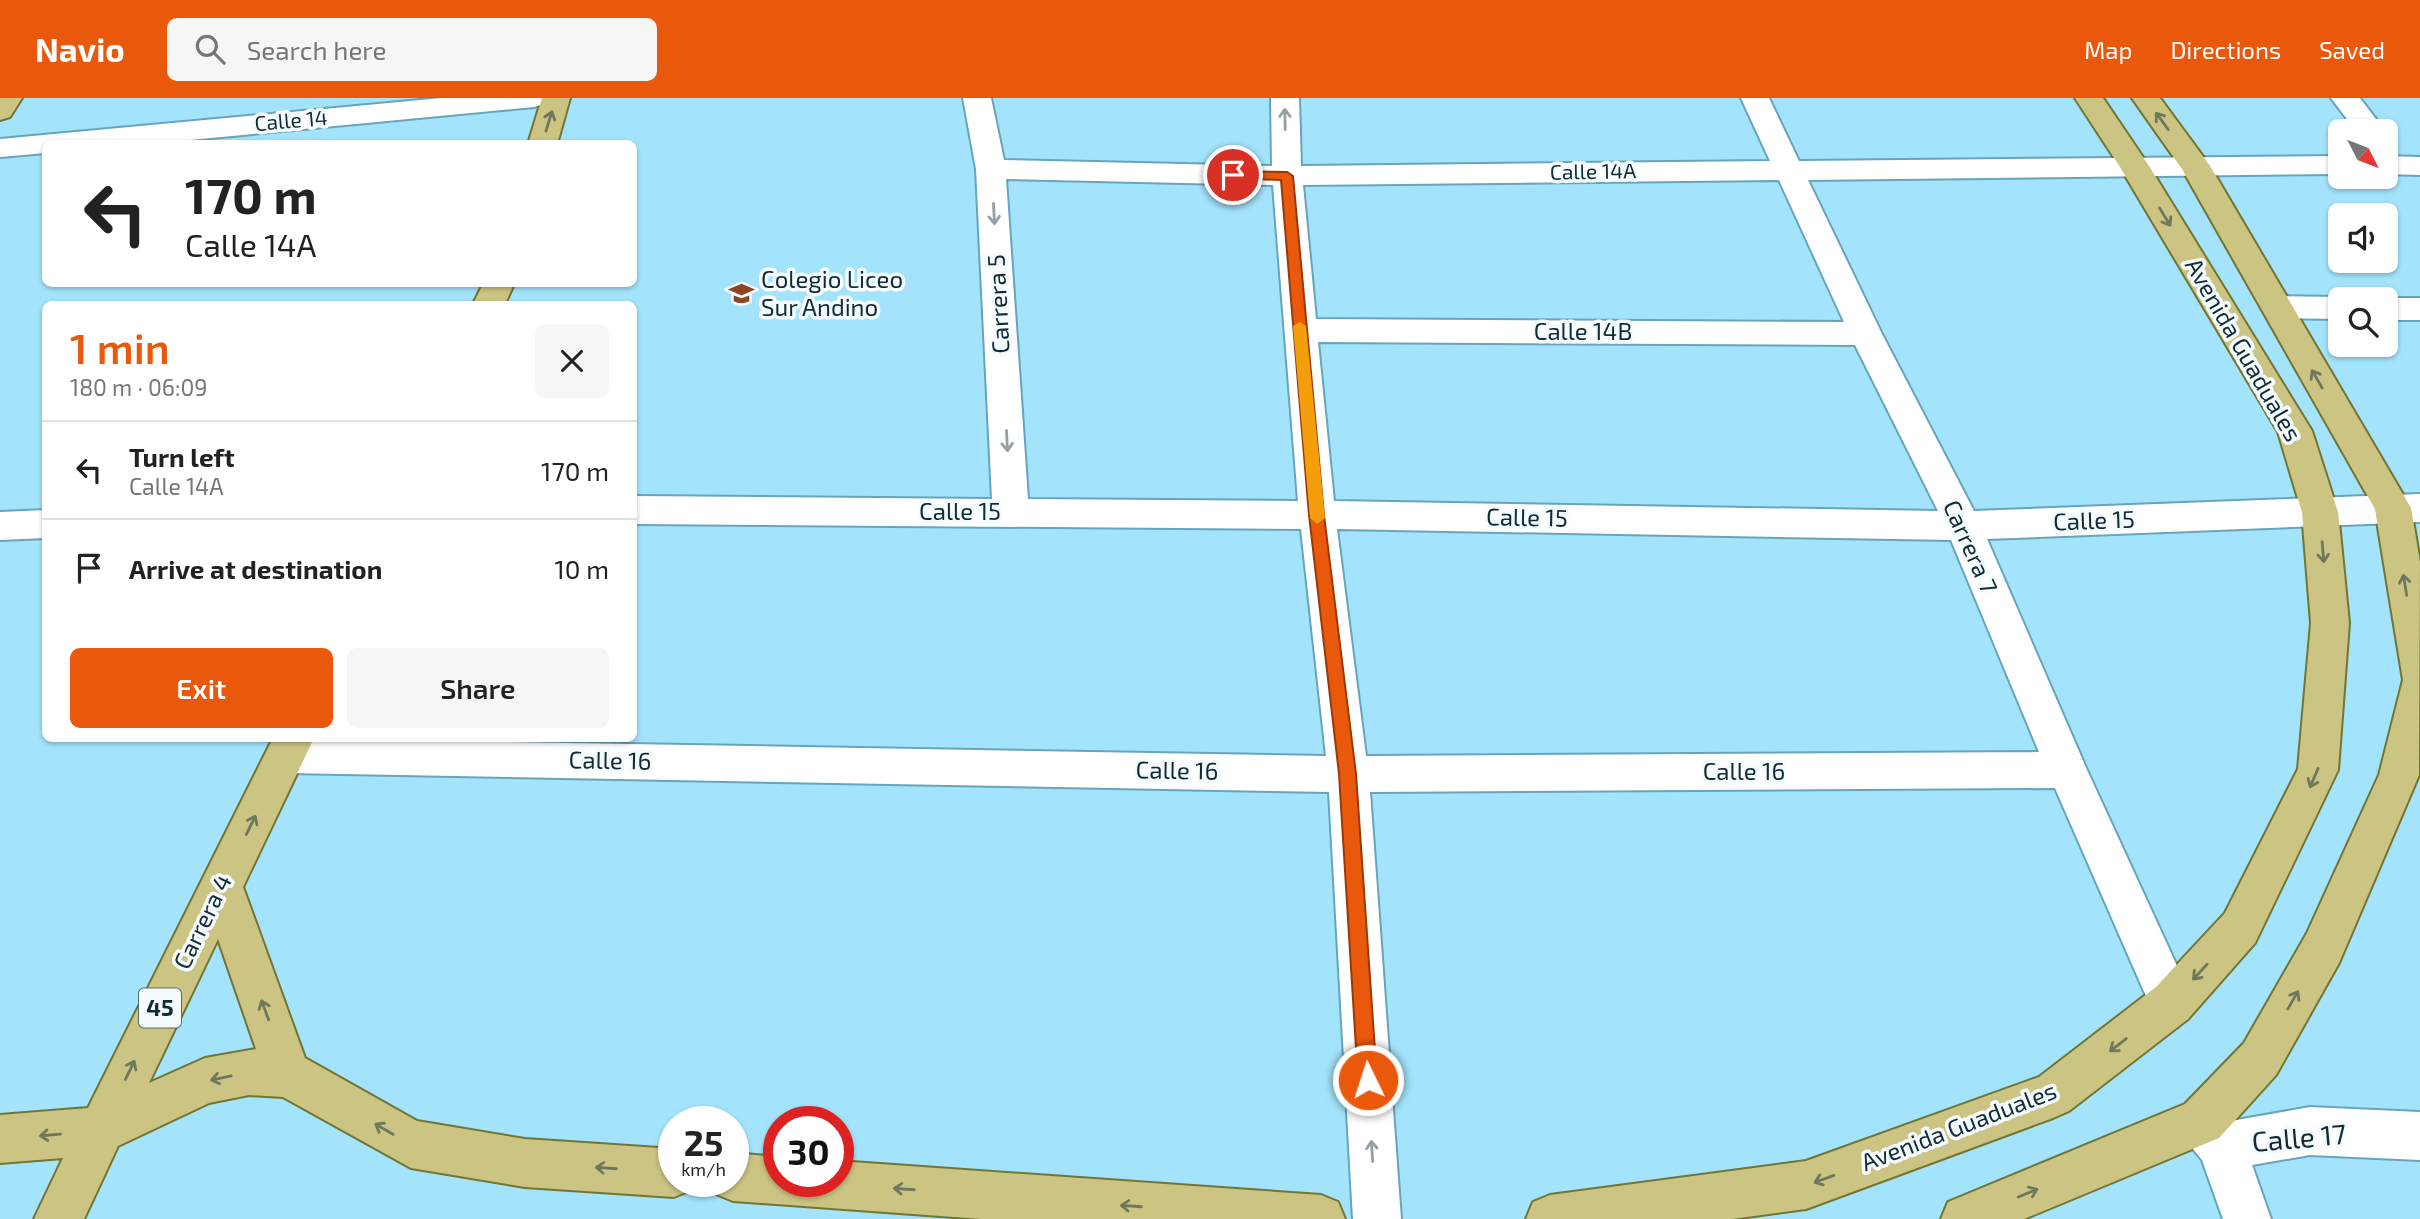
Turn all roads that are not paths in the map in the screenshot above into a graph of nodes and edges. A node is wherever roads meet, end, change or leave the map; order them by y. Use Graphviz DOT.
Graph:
graph roads {
  1 [pos="8,98"];
  2 [pos="534,98"];
  3 [pos="556,98"];
  4 [pos="977,98"];
  5 [pos="1285,98"];
  6 [pos="1755,98"];
  7 [pos="2089,98"];
  8 [pos="2146,98"];
  9 [pos="2346,98"];
  10 [pos="0,111"];
  11 [pos="2362,119"];
  12 [pos="88,140"];
  13 [pos="543,140"];
  14 [pos="42,144"];
  15 [pos="0,148"];
  16 [pos="2134,166"];
  17 [pos="2195,166"];
  18 [pos="2328,166"];
  19 [pos="991,169"];
  20 [pos="1791,169"];
  21 [pos="1287,176"];
  22 [pos="2277,307"];
  23 [pos="2328,308"];
  24 [pos="2398,309"];
  25 [pos="2420,309"];
  26 [pos="1300,330"];
  27 [pos="1866,334"];
  28 [pos="2407,508"];
  29 [pos="637,510"];
  30 [pos="1011,512"];
  31 [pos="2320,513"];
  32 [pos="1317,515"];
  33 [pos="42,524"];
  34 [pos="0,526"];
  35 [pos="1963,526"];
  36 [pos="2420,676"];
  37 [pos="2420,685"];
  38 [pos="290,747"];
  39 [pos="2067,771"];
  40 [pos="1348,774"];
  41 [pos="2409,775"];
  42 [pos="221,886"];
  43 [pos="2172,1003"];
  44 [pos="288,1074"];
  45 [pos="99,1131"];
  46 [pos="2211,1134"];
  47 [pos="2420,1136"];
  48 [pos="0,1139"];
  49 [pos="658,1172"];
  50 [pos="854,1186"];
  51 [pos="58,1219"];
  52 [pos="1321,1219"];
  53 [pos="1377,1219"];
  54 [pos="1550,1219"];
  55 [pos="1965,1219"];
  56 [pos="2247,1219"];
  1 -- 10 [label="main road"];
  2 -- 12 [label="street, Calle 14"];
  13 -- 3 [label="main road, one-way"];
  4 -- 19 [label="street, Carrera 5"];
  21 -- 5 [label="street, one-way"];
  6 -- 20 [label="street, Carrera 7"];
  7 -- 16 [label="main road, Avenida Guaduales"];
  17 -- 8 [label="main road, Avenida Guaduales, one-way"];
  9 -- 11 [label="street"];
  14 -- 15 [label="street, Calle 14"];
  16 -- 17 [label="street, Calle 14A"];
  16 -- 20 [label="street, Calle 14A"];
  16 -- 31 [label="main road, Avenida Guaduales, one-way"];
  17 -- 18 [label="street"];
  17 -- 22 [label="main road, Avenida Guaduales"];
  19 -- 21 [label="street, Calle 14A"];
  19 -- 30 [label="street, Carrera 5, one-way"];
  20 -- 21 [label="street, Calle 14A"];
  20 -- 27 [label="street, Carrera 7"];
  21 -- 26 [label="street"];
  22 -- 23 [label="street"];
  28 -- 22 [label="main road, Avenida Guaduales, one-way"];
  24 -- 25 [label="street"];
  26 -- 27 [label="street, Calle 14B"];
  26 -- 32 [label="street"];
  27 -- 35 [label="street, Carrera 7"];
  28 -- 31 [label="street, Calle 15"];
  36 -- 28 [label="main road, Avenida Guaduales, one-way"];
  29 -- 30 [label="street, Calle 15"];
  30 -- 32 [label="street, Calle 15"];
  31 -- 35 [label="street, Calle 15"];
  31 -- 43 [label="main road, Avenida Guaduales, one-way"];
  32 -- 35 [label="street, Calle 15"];
  32 -- 40 [label="street"];
  33 -- 34 [label="street"];
  35 -- 39 [label="street, Carrera 7"];
  37 -- 41 [label="main road"];
  38 -- 40 [label="street, Calle 16"];
  42 -- 38 [label="main road, Carrera 4 / 45, one-way"];
  39 -- 40 [label="street, Calle 16"];
  39 -- 43 [label="street, Carrera 7"];
  53 -- 40 [label="street, one-way"];
  46 -- 41 [label="main road, one-way"];
  44 -- 42 [label="main road, one-way"];
  45 -- 42 [label="main road, Carrera 4 / 45, one-way"];
  43 -- 54 [label="main road, Avenida Guaduales, one-way"];
  44 -- 45 [label="main road, one-way"];
  49 -- 44 [label="main road, one-way"];
  45 -- 48 [label="main road, one-way"];
  45 -- 51 [label="main road, Carrera 4 / 45"];
  46 -- 47 [label="street, Calle 17"];
  55 -- 46 [label="main road, one-way"];
  46 -- 56 [label="street"];
  52 -- 50 [label="main road, one-way"];
}
